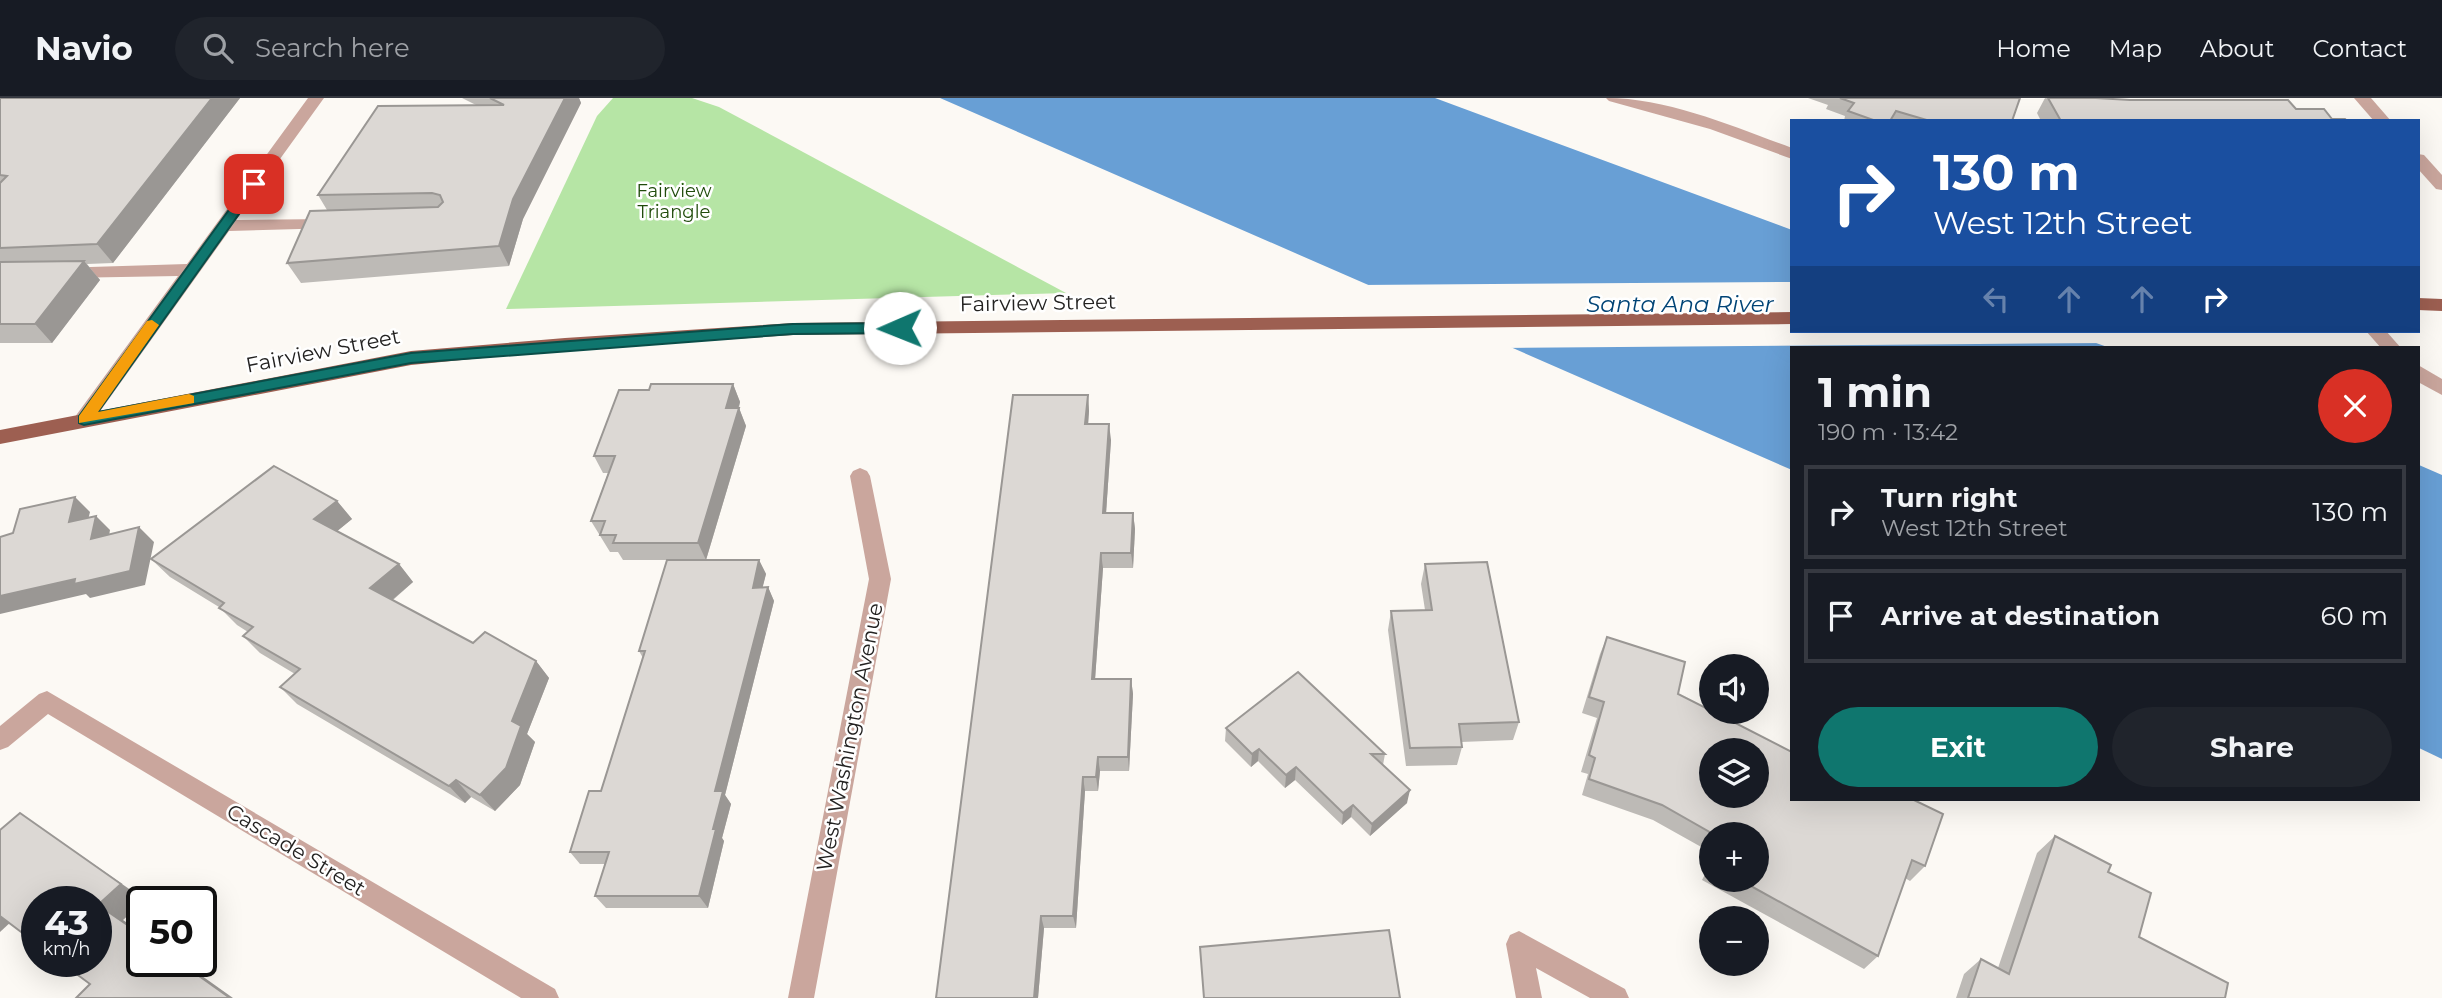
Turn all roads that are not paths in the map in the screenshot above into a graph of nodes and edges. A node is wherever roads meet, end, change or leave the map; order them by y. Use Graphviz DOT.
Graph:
graph roads {
  1 [pos="316,98"];
  2 [pos="1614,98"];
  3 [pos="2362,98"];
  4 [pos="2381,119"];
  5 [pos="1790,154"];
  6 [pos="2420,161"];
  7 [pos="2442,185"];
  8 [pos="351,223"];
  9 [pos="223,226"];
  10 [pos="191,271"];
  11 [pos="43,272"];
  12 [pos="2420,304"];
  13 [pos="2442,304"];
  14 [pos="1790,318"];
  15 [pos="2377,333"];
  16 [pos="2390,346"];
  17 [pos="2420,373"];
  18 [pos="2442,388"];
  19 [pos="84,419"];
  20 [pos="0,437"];
  21 [pos="860,475"];
  22 [pos="0,740"];
  23 [pos="546,998"];
  24 [pos="801,998"];
  25 [pos="1529,998"];
  26 [pos="1616,998"];
  1 -- 9 [label="street"];
  2 -- 5 [label="street"];
  3 -- 4 [label="street"];
  6 -- 7 [label="street"];
  8 -- 9 [label="street"];
  9 -- 10 [label="street"];
  10 -- 11 [label="street"];
  10 -- 19 [label="street"];
  12 -- 13 [label="main road"];
  14 -- 19 [label="main road, Fairview Street"];
  15 -- 16 [label="street"];
  17 -- 18 [label="street"];
  19 -- 20 [label="main road, Fairview Street"];
  21 -- 24 [label="street, West Washington Avenue"];
  22 -- 23 [label="street, Cascade Street"];
  25 -- 26 [label="street"];
}
